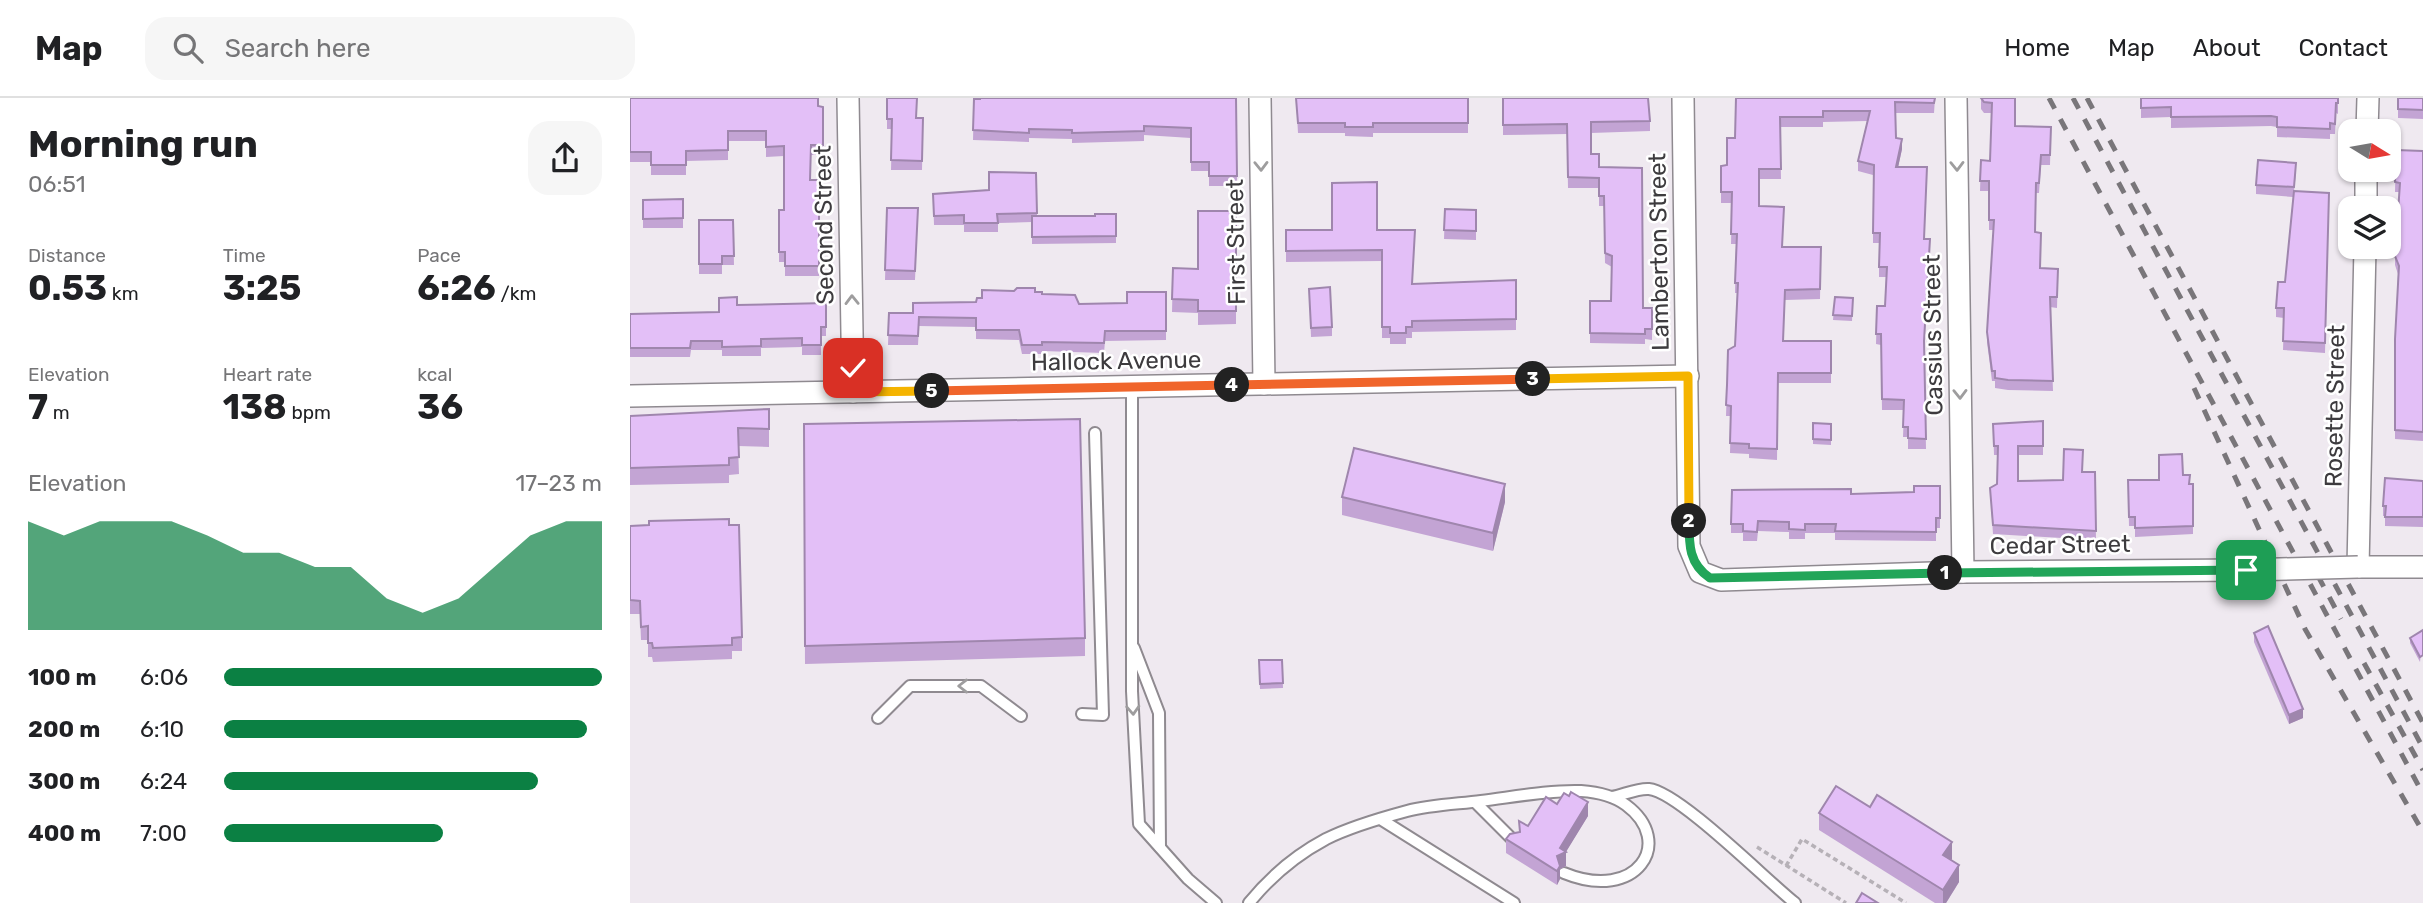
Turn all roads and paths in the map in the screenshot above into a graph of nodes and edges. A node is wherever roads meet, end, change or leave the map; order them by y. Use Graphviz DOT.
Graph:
graph roads {
  1 [pos="848,98"];
  2 [pos="1260,98"];
  3 [pos="1683,98"];
  4 [pos="1956,98"];
  5 [pos="2368,98"];
  6 [pos="2367,119"];
  7 [pos="2365,259"];
  8 [pos="1688,376"];
  9 [pos="1264,384"];
  10 [pos="1132,388"];
  11 [pos="853,392"];
  12 [pos="630,396"];
  13 [pos="1095,433"];
  14 [pos="2360,564"];
  15 [pos="2423,567"];
  16 [pos="1700,572"];
  17 [pos="1963,572"];
  18 [pos="1132,642"];
  19 [pos="1082,714"];
  20 [pos="1021,716"];
  21 [pos="878,718"];
  22 [pos="1612,797"];
  23 [pos="1475,802"];
  24 [pos="1382,820"];
  25 [pos="1514,841"];
  26 [pos="1160,847"];
  27 [pos="1782,872"];
  28 [pos="1564,873"];
  29 [pos="1216,903"];
  30 [pos="1249,903"];
  31 [pos="1514,903"];
  32 [pos="1795,903"];
  33 [pos="1906,903"];
  11 -- 1 [label="street, Second Street, one-way"];
  2 -- 9 [label="street, First Street, one-way"];
  3 -- 8 [label="street, Lamberton Street"];
  4 -- 17 [label="street, Cassius Street, one-way"];
  5 -- 6 [label="street"];
  7 -- 14 [label="street, Rosette Street"];
  8 -- 9 [label="street, Hallock Avenue"];
  8 -- 16 [label="street, Lamberton Street"];
  9 -- 10 [label="street, Hallock Avenue"];
  10 -- 11 [label="street, Hallock Avenue"];
  10 -- 18 [label="lane"];
  11 -- 12 [label="street, Hallock Avenue"];
  13 -- 19 [label="lane"];
  14 -- 15 [label="street, Cedar Street"];
  14 -- 17 [label="street, Cedar Street, bridge"];
  16 -- 17 [label="street, Cedar Street"];
  18 -- 26 [label="lane"];
  18 -- 26 [label="lane, one-way"];
  20 -- 21 [label="lane, one-way"];
  22 -- 23 [label="lane"];
  22 -- 28 [label="lane"];
  22 -- 32 [label="lane"];
  23 -- 24 [label="lane"];
  23 -- 25 [label="lane"];
  24 -- 30 [label="lane"];
  24 -- 31 [label="lane"];
  26 -- 29 [label="lane"];
  27 -- 33 [label="path"];
}
